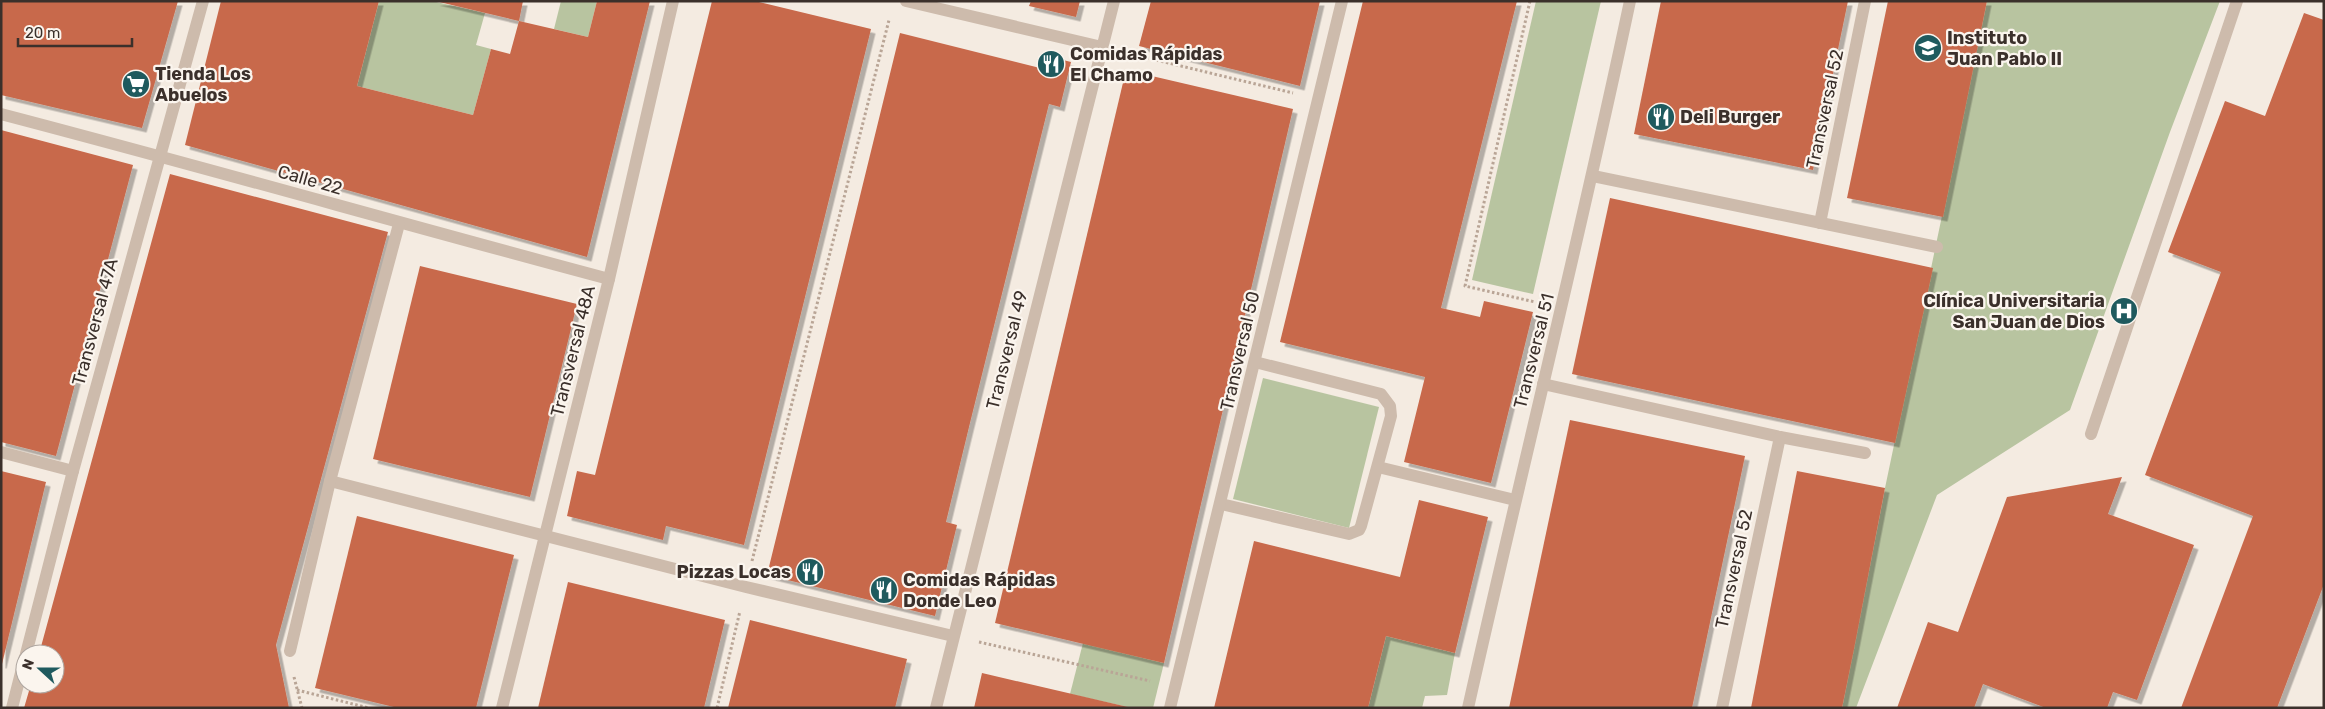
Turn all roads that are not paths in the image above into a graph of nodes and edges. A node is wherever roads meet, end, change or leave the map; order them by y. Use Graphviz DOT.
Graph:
graph roads {
  1 [pos="203,1"];
  2 [pos="673,1"];
  3 [pos="906,1"];
  4 [pos="1114,1"];
  5 [pos="1342,1"];
  6 [pos="1630,1"];
  7 [pos="1865,1"];
  8 [pos="2237,1"];
  9 [pos="1102,47"];
  10 [pos="1,114"];
  11 [pos="159,155"];
  12 [pos="1593,176"];
  13 [pos="1820,223"];
  14 [pos="399,224"];
  15 [pos="1937,247"];
  16 [pos="609,279"];
  17 [pos="1255,362"];
  18 [pos="1544,384"];
  19 [pos="2091,434"];
  20 [pos="1780,438"];
  21 [pos="1,452"];
  22 [pos="1866,454"];
  23 [pos="1378,467"];
  24 [pos="73,471"];
  25 [pos="330,481"];
  26 [pos="1514,500"];
  27 [pos="1221,504"];
  28 [pos="546,536"];
  29 [pos="953,636"];
  30 [pos="28,644"];
  31 [pos="290,651"];
  32 [pos="16,694"];
  33 [pos="12,708"];
  34 [pos="502,708"];
  35 [pos="936,708"];
  36 [pos="1170,708"];
  37 [pos="1468,708"];
  38 [pos="1722,708"];
  1 -- 11 [label="street, Transversal 47A"];
  2 -- 16 [label="street, Transversal 48A"];
  3 -- 9 [label="street"];
  4 -- 9 [label="street, Transversal 49"];
  5 -- 17 [label="street, Transversal 50"];
  6 -- 12 [label="street, Transversal 51"];
  7 -- 13 [label="street, Transversal 52"];
  8 -- 19 [label="street"];
  9 -- 29 [label="street, Transversal 49"];
  10 -- 11 [label="street, Calle 22"];
  11 -- 14 [label="street, Calle 22"];
  11 -- 24 [label="street, Transversal 47A"];
  12 -- 13 [label="street"];
  12 -- 18 [label="street, Transversal 51"];
  13 -- 15 [label="street"];
  14 -- 16 [label="street, Calle 22"];
  14 -- 25 [label="street"];
  16 -- 28 [label="street, Transversal 48A"];
  17 -- 23 [label="street"];
  17 -- 27 [label="street, Transversal 50"];
  18 -- 20 [label="street"];
  18 -- 26 [label="street, Transversal 51"];
  20 -- 22 [label="street"];
  20 -- 38 [label="street, Transversal 52"];
  21 -- 24 [label="street"];
  23 -- 26 [label="street"];
  23 -- 27 [label="street"];
  24 -- 30 [label="street, Transversal 47A"];
  25 -- 28 [label="street"];
  25 -- 31 [label="street"];
  26 -- 37 [label="street, Transversal 51"];
  27 -- 36 [label="street, Transversal 50"];
  28 -- 29 [label="street"];
  28 -- 34 [label="street, Transversal 48A"];
  29 -- 35 [label="street, Transversal 49"];
  32 -- 33 [label="street, Transversal 47A"];
}
